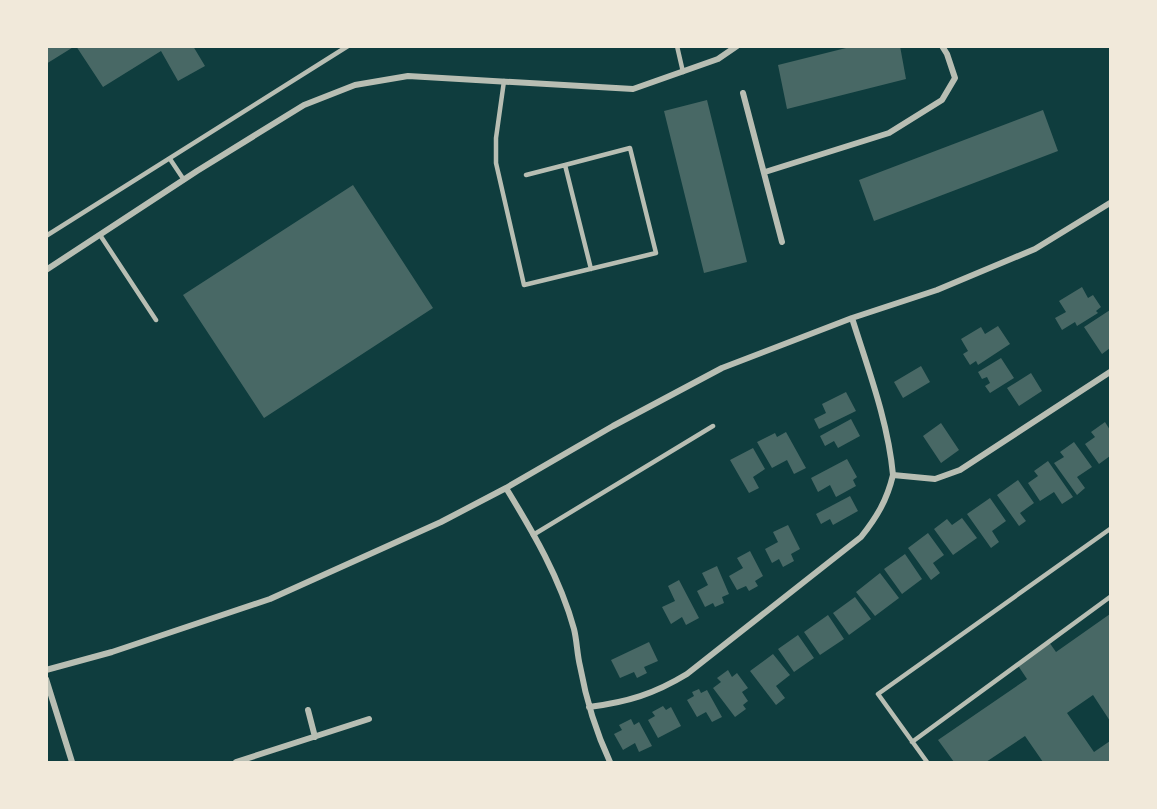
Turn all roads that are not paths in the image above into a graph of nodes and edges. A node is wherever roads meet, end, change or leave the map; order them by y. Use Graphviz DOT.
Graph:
graph roads {
  1 [pos="348,46"];
  2 [pos="678,46"];
  3 [pos="737,46"];
  4 [pos="942,46"];
  5 [pos="683,72"];
  6 [pos="504,81"];
  7 [pos="743,93"];
  8 [pos="170,159"];
  9 [pos="565,165"];
  10 [pos="765,172"];
  11 [pos="526,174"];
  12 [pos="184,180"];
  13 [pos="1110,203"];
  14 [pos="100,235"];
  15 [pos="46,236"];
  16 [pos="782,242"];
  17 [pos="591,269"];
  18 [pos="46,270"];
  19 [pos="852,318"];
  20 [pos="156,320"];
  21 [pos="1110,372"];
  22 [pos="713,426"];
  23 [pos="893,475"];
  24 [pos="506,488"];
  25 [pos="1110,529"];
  26 [pos="534,535"];
  27 [pos="1110,597"];
  28 [pos="46,670"];
  29 [pos="46,679"];
  30 [pos="590,707"];
  31 [pos="308,710"];
  32 [pos="369,720"];
  33 [pos="315,736"];
  34 [pos="912,742"];
  35 [pos="72,762"];
  36 [pos="236,762"];
  37 [pos="610,762"];
  38 [pos="927,762"];
  1 -- 8 [label="lane"];
  2 -- 5 [label="lane"];
  3 -- 5 [label="street"];
  4 -- 10 [label="street"];
  5 -- 6 [label="street"];
  6 -- 12 [label="street"];
  6 -- 17 [label="lane"];
  7 -- 10 [label="street"];
  8 -- 12 [label="lane"];
  8 -- 15 [label="lane"];
  9 -- 11 [label="lane"];
  9 -- 17 [label="lane"];
  9 -- 17 [label="lane"];
  10 -- 16 [label="street"];
  12 -- 14 [label="street"];
  13 -- 19 [label="street"];
  14 -- 18 [label="street"];
  14 -- 20 [label="lane"];
  19 -- 23 [label="street"];
  19 -- 24 [label="street"];
  21 -- 23 [label="street"];
  22 -- 26 [label="lane"];
  23 -- 30 [label="street"];
  24 -- 26 [label="street"];
  24 -- 28 [label="street"];
  25 -- 34 [label="lane"];
  26 -- 30 [label="street"];
  27 -- 34 [label="lane"];
  29 -- 35 [label="street"];
  30 -- 37 [label="street"];
  31 -- 33 [label="street"];
  32 -- 33 [label="street"];
  33 -- 36 [label="street"];
  34 -- 38 [label="lane"];
}
